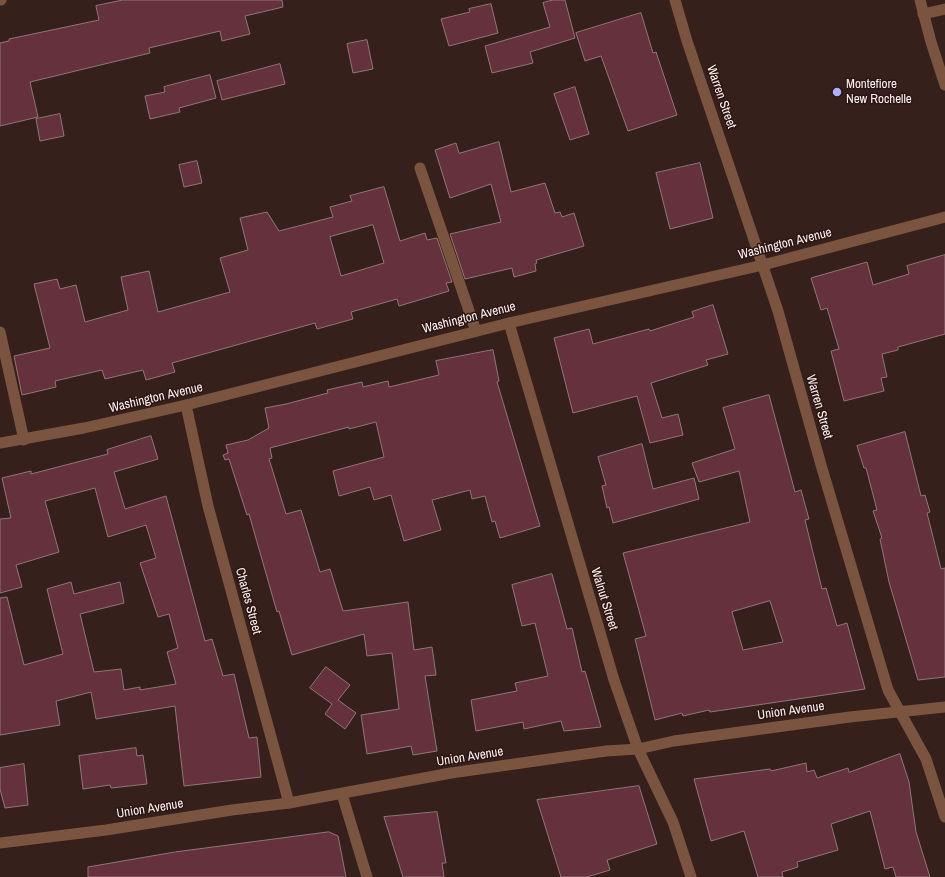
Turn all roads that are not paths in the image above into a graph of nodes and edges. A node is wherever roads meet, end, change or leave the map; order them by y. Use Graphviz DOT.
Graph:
graph roads {
  1 [pos="675,0"];
  2 [pos="920,0"];
  3 [pos="945,9"];
  4 [pos="923,14"];
  5 [pos="945,85"];
  6 [pos="420,168"];
  7 [pos="945,217"];
  8 [pos="763,265"];
  9 [pos="509,322"];
  10 [pos="476,331"];
  11 [pos="0,332"];
  12 [pos="186,405"];
  13 [pos="24,440"];
  14 [pos="0,443"];
  15 [pos="945,707"];
  16 [pos="900,712"];
  17 [pos="638,749"];
  18 [pos="342,794"];
  19 [pos="289,803"];
  20 [pos="945,817"];
  21 [pos="0,843"];
  22 [pos="367,877"];
  23 [pos="691,877"];
  1 -- 8 [label="street, Warren Street"];
  2 -- 4 [label="street"];
  3 -- 4 [label="street"];
  4 -- 5 [label="street"];
  6 -- 10 [label="street"];
  7 -- 8 [label="street, Washington Avenue"];
  8 -- 9 [label="street, Washington Avenue"];
  8 -- 16 [label="street, Warren Street"];
  9 -- 10 [label="street, Washington Avenue"];
  9 -- 17 [label="street, Walnut Street"];
  10 -- 12 [label="street, Washington Avenue"];
  11 -- 13 [label="street"];
  12 -- 13 [label="street, Washington Avenue"];
  12 -- 19 [label="street, Charles Street"];
  13 -- 14 [label="street, Washington Avenue"];
  15 -- 16 [label="street, Union Avenue"];
  16 -- 17 [label="street, Union Avenue"];
  16 -- 20 [label="street, Warren Street"];
  17 -- 18 [label="street, Union Avenue"];
  17 -- 23 [label="street, Walnut Street"];
  18 -- 19 [label="street, Union Avenue"];
  18 -- 22 [label="street"];
  19 -- 21 [label="street, Union Avenue"];
}
